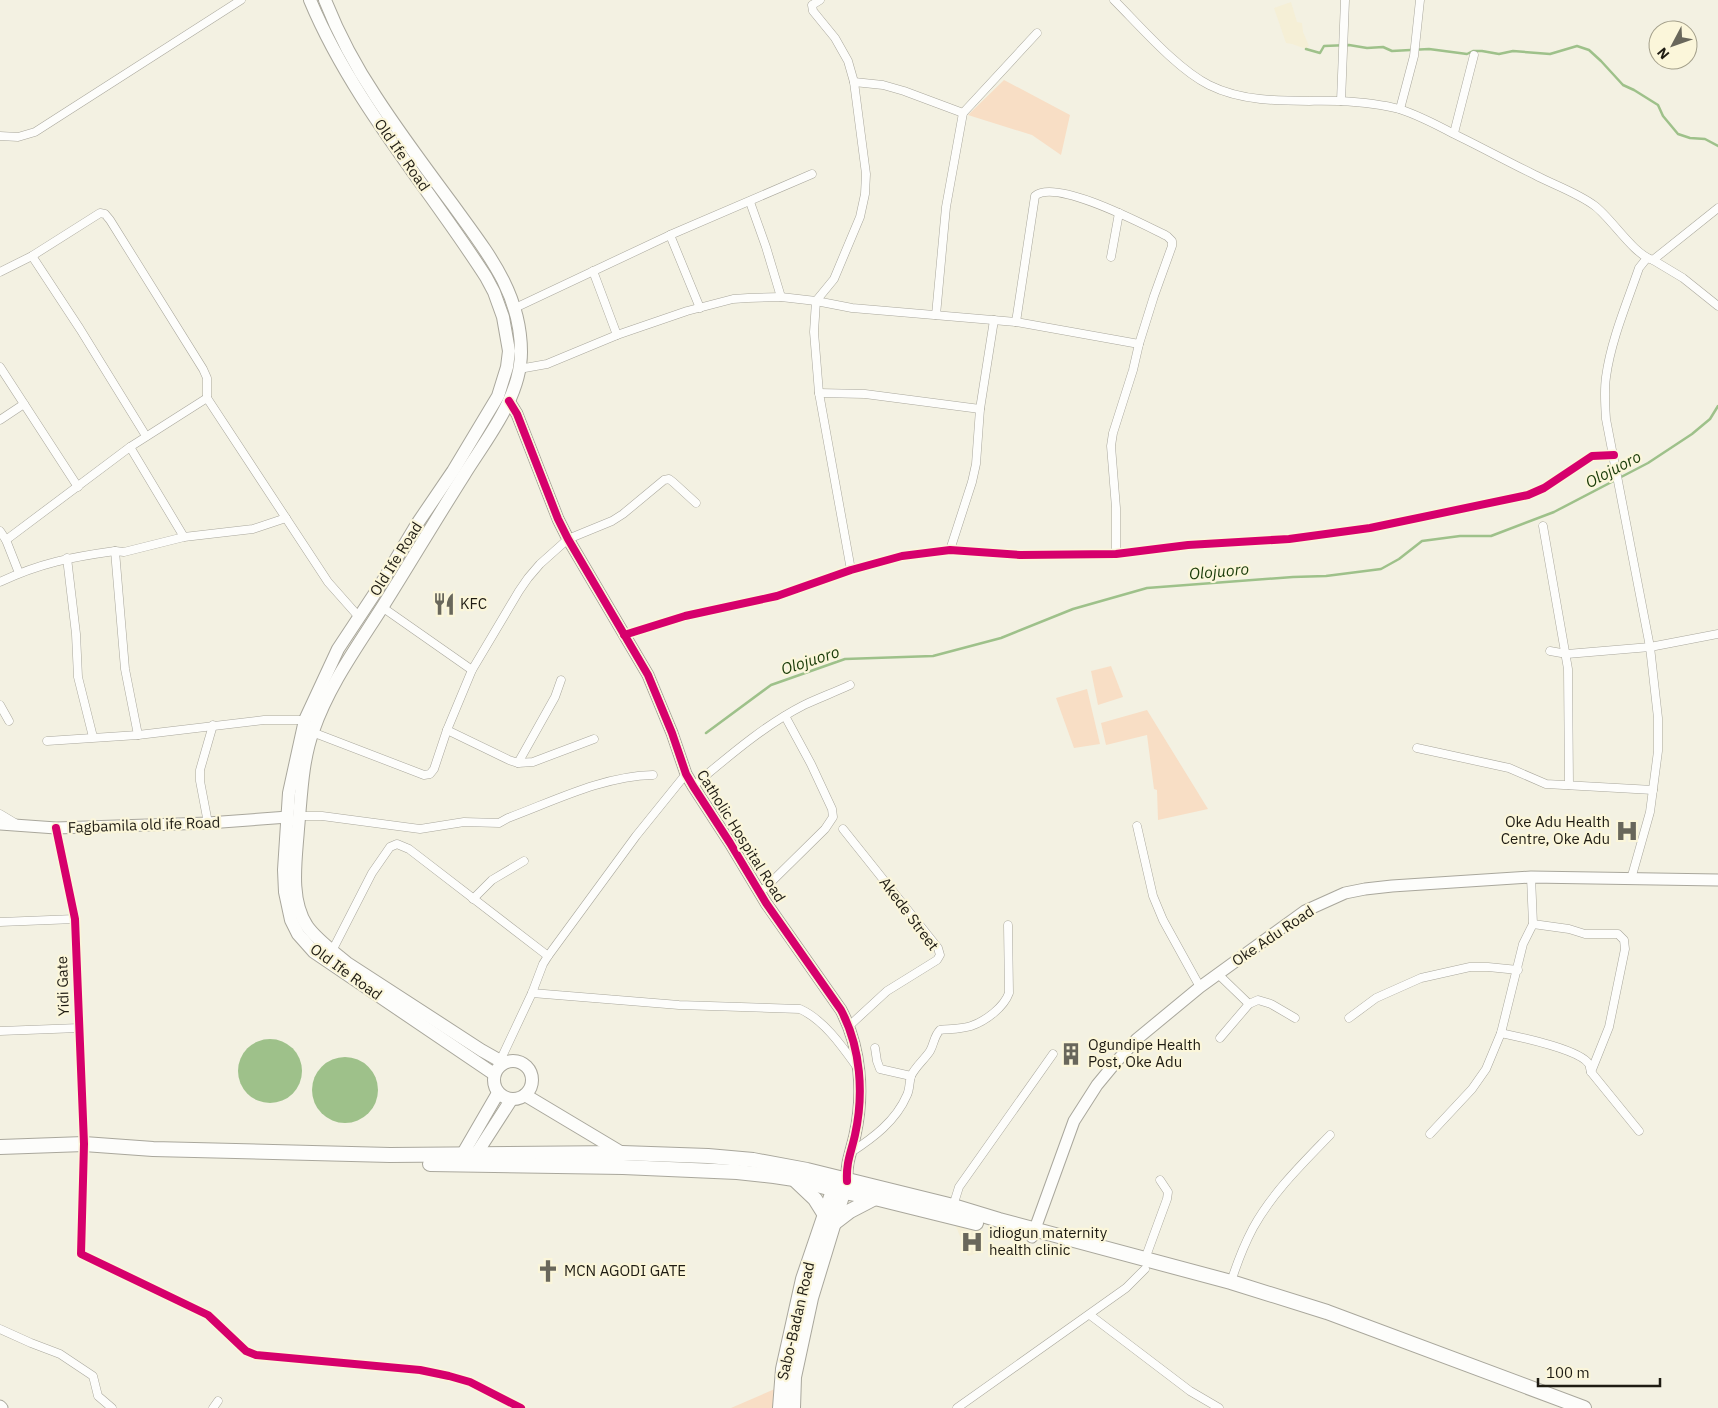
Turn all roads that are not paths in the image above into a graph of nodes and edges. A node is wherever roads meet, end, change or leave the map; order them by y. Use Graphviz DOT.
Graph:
graph roads {
  1 [pos="241,0"];
  2 [pos="310,0"];
  3 [pos="820,0"];
  4 [pos="1114,0"];
  5 [pos="1345,0"];
  6 [pos="1420,0"];
  7 [pos="327,1"];
  8 [pos="1037,34"];
  9 [pos="1474,55"];
  10 [pos="854,82"];
  11 [pos="1341,101"];
  12 [pos="1400,109"];
  13 [pos="963,112"];
  14 [pos="1454,133"];
  15 [pos="0,136"];
  16 [pos="812,174"];
  17 [pos="750,202"];
  18 [pos="1718,208"];
  19 [pos="1119,213"];
  20 [pos="670,235"];
  21 [pos="32,256"];
  22 [pos="1112,258"];
  23 [pos="1650,259"];
  24 [pos="593,271"];
  25 [pos="0,272"];
  26 [pos="781,297"];
  27 [pos="816,301"];
  28 [pos="1718,306"];
  29 [pos="515,308"];
  30 [pos="700,308"];
  31 [pos="936,315"];
  32 [pos="994,320"];
  33 [pos="1016,322"];
  34 [pos="617,335"];
  35 [pos="1139,344"];
  36 [pos="0,367"];
  37 [pos="520,370"];
  38 [pos="819,393"];
  39 [pos="207,398"];
  40 [pos="509,401"];
  41 [pos="24,404"];
  42 [pos="980,409"];
  43 [pos="0,420"];
  44 [pos="146,436"];
  45 [pos="130,447"];
  46 [pos="1614,455"];
  47 [pos="78,487"];
  48 [pos="696,504"];
  49 [pos="286,518"];
  50 [pos="1542,526"];
  51 [pos="0,531"];
  52 [pos="184,537"];
  53 [pos="568,539"];
  54 [pos="6,540"];
  55 [pos="950,550"];
  56 [pos="115,551"];
  57 [pos="1116,554"];
  58 [pos="67,558"];
  59 [pos="851,570"];
  60 [pos="19,573"];
  61 [pos="0,582"];
  62 [pos="382,607"];
  63 [pos="359,616"];
  64 [pos="624,634"];
  65 [pos="1718,634"];
  66 [pos="1650,647"];
  67 [pos="338,649"];
  68 [pos="1550,651"];
  69 [pos="1567,654"];
  70 [pos="350,656"];
  71 [pos="472,670"];
  72 [pos="561,680"];
  73 [pos="850,685"];
  74 [pos="0,705"];
  75 [pos="785,716"];
  76 [pos="305,720"];
  77 [pos="9,721"];
  78 [pos="213,725"];
  79 [pos="447,730"];
  80 [pos="312,732"];
  81 [pos="138,735"];
  82 [pos="93,737"];
  83 [pos="594,740"];
  84 [pos="47,741"];
  85 [pos="1417,748"];
  86 [pos="518,763"];
  87 [pos="686,774"];
  88 [pos="653,775"];
  89 [pos="1569,785"];
  90 [pos="693,786"];
  91 [pos="1653,790"];
  92 [pos="0,814"];
  93 [pos="294,816"];
  94 [pos="208,823"];
  95 [pos="0,824"];
  96 [pos="19,826"];
  97 [pos="1137,826"];
  98 [pos="56,828"];
  99 [pos="843,829"];
  100 [pos="524,860"];
  101 [pos="1531,877"];
  102 [pos="1631,879"];
  103 [pos="1718,880"];
  104 [pos="760,893"];
  105 [pos="473,899"];
  106 [pos="75,919"];
  107 [pos="0,922"];
  108 [pos="1533,924"];
  109 [pos="1008,925"];
  110 [pos="332,951"];
  111 [pos="548,956"];
  112 [pos="1518,970"];
  113 [pos="1218,974"];
  114 [pos="1200,986"];
  115 [pos="532,993"];
  116 [pos="1249,1004"];
  117 [pos="1295,1018"];
  118 [pos="1349,1018"];
  119 [pos="849,1026"];
  120 [pos="79,1028"];
  121 [pos="0,1031"];
  122 [pos="1501,1033"];
  123 [pos="1220,1038"];
  124 [pos="875,1048"];
  125 [pos="1054,1054"];
  126 [pos="502,1062"];
  127 [pos="858,1069"];
  128 [pos="1591,1072"];
  129 [pos="494,1074"];
  130 [pos="911,1076"];
  131 [pos="498,1093"];
  132 [pos="525,1095"];
  133 [pos="511,1100"];
  134 [pos="1639,1131"];
  135 [pos="1430,1134"];
  136 [pos="1330,1135"];
  137 [pos="0,1147"];
  138 [pos="84,1149"];
  139 [pos="622,1153"];
  140 [pos="850,1153"];
  141 [pos="0,1155"];
  142 [pos="466,1159"];
  143 [pos="794,1179"];
  144 [pos="1160,1180"];
  145 [pos="840,1185"];
  146 [pos="875,1198"];
  147 [pos="953,1206"];
  148 [pos="827,1226"];
  149 [pos="1033,1233"];
  150 [pos="1145,1264"];
  151 [pos="1231,1282"];
  152 [pos="1285,1303"];
  153 [pos="1090,1315"];
  154 [pos="0,1328"];
  155 [pos="112,1408"];
  156 [pos="521,1408"];
  157 [pos="780,1408"];
  158 [pos="793,1408"];
  159 [pos="957,1408"];
  160 [pos="1219,1408"];
  161 [pos="1564,1408"];
  162 [pos="1584,1408"];
  1 -- 15 [label="street"];
  2 -- 63 [label="main road, Old Ife Road"];
  3 -- 10 [label="street"];
  4 -- 11 [label="street"];
  5 -- 11 [label="street"];
  6 -- 12 [label="street"];
  7 -- 29 [label="main road, Old Ife Road"];
  8 -- 13 [label="street"];
  9 -- 14 [label="street"];
  10 -- 13 [label="street"];
  10 -- 27 [label="street"];
  11 -- 12 [label="street"];
  12 -- 14 [label="street"];
  13 -- 31 [label="street"];
  14 -- 23 [label="street"];
  16 -- 17 [label="street"];
  17 -- 20 [label="street"];
  17 -- 26 [label="street"];
  18 -- 23 [label="street"];
  19 -- 22 [label="street"];
  19 -- 33 [label="street"];
  19 -- 35 [label="street"];
  20 -- 24 [label="street"];
  20 -- 30 [label="street"];
  21 -- 25 [label="street"];
  21 -- 39 [label="street"];
  21 -- 44 [label="street"];
  23 -- 28 [label="street"];
  23 -- 46 [label="street"];
  24 -- 29 [label="street"];
  24 -- 34 [label="street"];
  26 -- 27 [label="street"];
  26 -- 30 [label="street"];
  27 -- 31 [label="street"];
  27 -- 38 [label="street"];
  29 -- 37 [label="main road, Old Ife Road"];
  30 -- 34 [label="street"];
  31 -- 32 [label="street"];
  32 -- 33 [label="street"];
  32 -- 42 [label="street"];
  33 -- 35 [label="street"];
  34 -- 37 [label="street"];
  35 -- 57 [label="street"];
  36 -- 41 [label="street"];
  37 -- 40 [label="main road, Old Ife Road"];
  38 -- 42 [label="street"];
  38 -- 59 [label="street"];
  39 -- 44 [label="street"];
  39 -- 49 [label="street"];
  40 -- 53 [label="street, Catholic Hospital Road"];
  40 -- 62 [label="main road, Old Ife Road"];
  41 -- 43 [label="street"];
  41 -- 47 [label="street"];
  42 -- 55 [label="street"];
  44 -- 45 [label="street"];
  45 -- 47 [label="street"];
  45 -- 52 [label="street"];
  46 -- 57 [label="street"];
  46 -- 66 [label="street"];
  47 -- 54 [label="street"];
  48 -- 53 [label="street"];
  49 -- 52 [label="street"];
  49 -- 63 [label="street"];
  50 -- 69 [label="street"];
  51 -- 54 [label="street"];
  52 -- 56 [label="street"];
  53 -- 64 [label="street, Catholic Hospital Road"];
  53 -- 71 [label="street"];
  54 -- 60 [label="street"];
  55 -- 57 [label="street"];
  55 -- 59 [label="street"];
  56 -- 58 [label="street"];
  56 -- 81 [label="street"];
  58 -- 60 [label="street"];
  58 -- 82 [label="street"];
  59 -- 64 [label="street"];
  60 -- 61 [label="street"];
  62 -- 70 [label="main road, Old Ife Road"];
  62 -- 71 [label="street"];
  63 -- 67 [label="main road, Old Ife Road"];
  64 -- 87 [label="street, Catholic Hospital Road"];
  65 -- 66 [label="street"];
  66 -- 69 [label="street"];
  66 -- 91 [label="street"];
  67 -- 70 [label="main road"];
  67 -- 76 [label="main road, Old Ife Road"];
  68 -- 69 [label="street"];
  69 -- 89 [label="street"];
  70 -- 80 [label="main road, Old Ife Road"];
  71 -- 79 [label="street"];
  72 -- 86 [label="street"];
  73 -- 75 [label="street"];
  74 -- 77 [label="street"];
  75 -- 90 [label="street"];
  75 -- 104 [label="street"];
  76 -- 78 [label="street"];
  76 -- 93 [label="main road, Old Ife Road"];
  78 -- 81 [label="street"];
  78 -- 94 [label="street"];
  79 -- 80 [label="street"];
  79 -- 86 [label="street"];
  80 -- 93 [label="main road, Old Ife Road"];
  81 -- 82 [label="street"];
  82 -- 84 [label="street"];
  83 -- 86 [label="street"];
  85 -- 89 [label="street"];
  87 -- 90 [label="street, Catholic Hospital Road"];
  87 -- 111 [label="street"];
  88 -- 93 [label="street"];
  89 -- 91 [label="street"];
  90 -- 104 [label="street, Catholic Hospital Road"];
  91 -- 102 [label="street"];
  92 -- 96 [label="street"];
  93 -- 94 [label="street, Fagbamila old ife Road"];
  93 -- 110 [label="main road, Old Ife Road"];
  93 -- 129 [label="main road, Old Ife Road"];
  94 -- 98 [label="street, Fagbamila old ife Road"];
  95 -- 96 [label="street, Fagbamila old ife Road"];
  96 -- 98 [label="street, Fagbamila old ife Road"];
  97 -- 114 [label="street"];
  98 -- 106 [label="street, Yidi Gate"];
  99 -- 119 [label="street, Akede Street"];
  100 -- 105 [label="street"];
  101 -- 102 [label="street, Oke Adu Road"];
  101 -- 108 [label="street"];
  101 -- 113 [label="street, Oke Adu Road"];
  102 -- 103 [label="street, Oke Adu Road"];
  104 -- 119 [label="street, Catholic Hospital Road"];
  105 -- 110 [label="street"];
  105 -- 111 [label="street"];
  106 -- 107 [label="street"];
  106 -- 120 [label="street, Yidi Gate"];
  108 -- 112 [label="street"];
  108 -- 128 [label="street"];
  109 -- 130 [label="street"];
  110 -- 126 [label="main road, Old Ife Road"];
  111 -- 115 [label="street"];
  112 -- 118 [label="street"];
  112 -- 122 [label="street"];
  113 -- 114 [label="street, Oke Adu Road"];
  113 -- 116 [label="street"];
  114 -- 149 [label="street, Oke Adu Road"];
  115 -- 126 [label="street"];
  115 -- 127 [label="street"];
  116 -- 117 [label="street"];
  116 -- 123 [label="street"];
  119 -- 127 [label="street, Catholic Hospital Road"];
  120 -- 121 [label="street"];
  120 -- 138 [label="street, Yidi Gate"];
  122 -- 128 [label="street"];
  122 -- 135 [label="street"];
  124 -- 130 [label="street"];
  125 -- 147 [label="street"];
  126 -- 129 [label="main road"];
  126 -- 132 [label="main road, Old Ife Road"];
  127 -- 140 [label="street, Catholic Hospital Road"];
  128 -- 134 [label="street"];
  129 -- 131 [label="main road"];
  130 -- 140 [label="street"];
  131 -- 133 [label="main road"];
  131 -- 142 [label="main road"];
  132 -- 133 [label="main road"];
  132 -- 139 [label="main road"];
  133 -- 142 [label="main road"];
  136 -- 151 [label="street"];
  137 -- 138 [label="highway"];
  138 -- 141 [label="highway"];
  138 -- 142 [label="highway"];
  138 -- 156 [label="street, Yidi Gate"];
  139 -- 142 [label="highway"];
  139 -- 145 [label="highway"];
  140 -- 145 [label="street, Catholic Hospital Road"];
  142 -- 143 [label="highway"];
  143 -- 145 [label="highway"];
  143 -- 148 [label="highway"];
  144 -- 150 [label="street"];
  145 -- 146 [label="highway"];
  145 -- 147 [label="highway"];
  145 -- 148 [label="highway, Sabo-Badan Road"];
  146 -- 148 [label="highway"];
  146 -- 149 [label="highway"];
  147 -- 149 [label="highway"];
  148 -- 157 [label="highway, Sabo-Badan Road"];
  148 -- 158 [label="highway, Sabo-Badan Road"];
  149 -- 150 [label="highway"];
  150 -- 151 [label="highway"];
  150 -- 152 [label="highway"];
  150 -- 153 [label="street"];
  151 -- 152 [label="highway"];
  152 -- 161 [label="highway"];
  152 -- 162 [label="highway"];
  153 -- 159 [label="street"];
  153 -- 160 [label="street"];
  154 -- 155 [label="street"];
}
